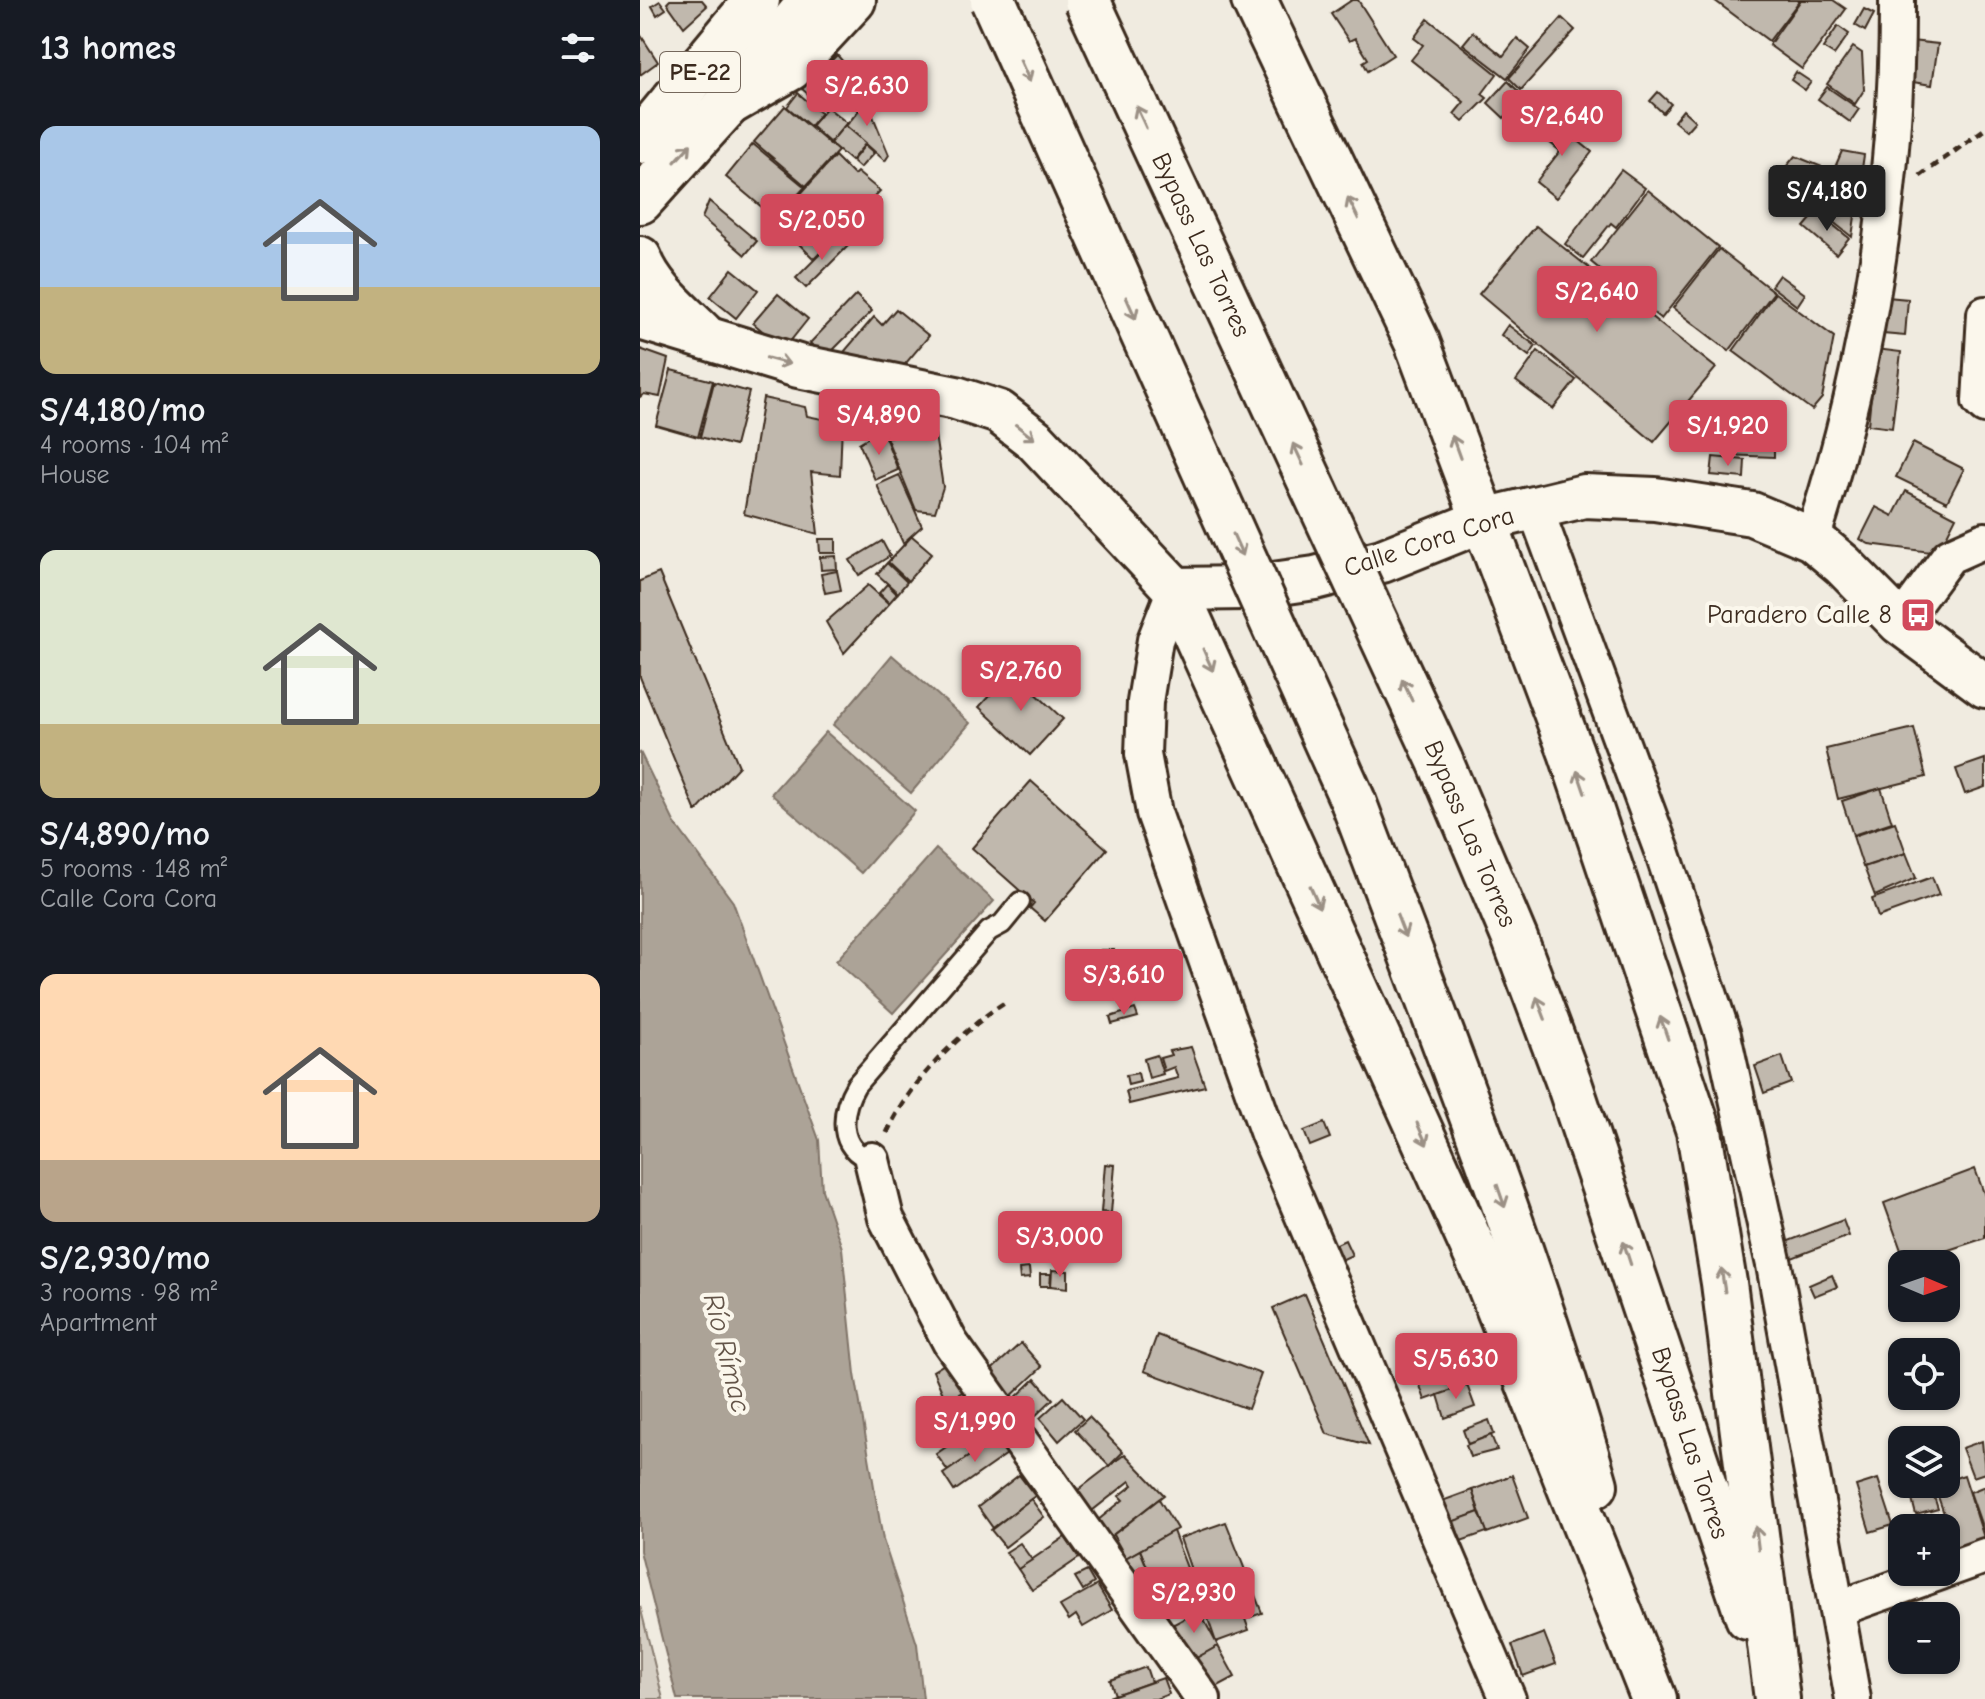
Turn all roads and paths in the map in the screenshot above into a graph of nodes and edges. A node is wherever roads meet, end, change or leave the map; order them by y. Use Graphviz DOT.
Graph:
graph roads {
  1 [pos="853,0"];
  2 [pos="993,0"];
  3 [pos="1087,0"];
  4 [pos="1254,0"];
  5 [pos="1897,0"];
  6 [pos="785,10"];
  7 [pos="727,105"];
  8 [pos="1985,129"];
  9 [pos="640,141"];
  10 [pos="1888,178"];
  11 [pos="640,201"];
  12 [pos="640,258"];
  13 [pos="1985,314"];
  14 [pos="640,318"];
  15 [pos="704,335"];
  16 [pos="1985,406"];
  17 [pos="1535,508"];
  18 [pos="1484,520"];
  19 [pos="1812,539"];
  20 [pos="1985,540"];
  21 [pos="1175,589"];
  22 [pos="1900,623"];
  23 [pos="1985,686"];
  24 [pos="1020,902"];
  25 [pos="1006,1002"];
  26 [pos="872,1160"];
  27 [pos="1985,1556"];
  28 [pos="1960,1565"];
  29 [pos="1902,1586"];
  30 [pos="1837,1609"];
  31 [pos="1203,1699"];
  32 [pos="1508,1699"];
  33 [pos="1655,1699"];
  34 [pos="1776,1699"];
  35 [pos="1853,1699"];
  1 -- 7 [label="main road"];
  2 -- 33 [label="main road, one-way, bridge"];
  34 -- 3 [label="main road, Bypass Las Torres, one-way, bridge"];
  18 -- 4 [label="main road, one-way"];
  5 -- 10 [label="street"];
  6 -- 7 [label="main road, PE-22"];
  6 -- 9 [label="main road, PE-22"];
  11 -- 7 [label="main road, PE-22, one-way"];
  8 -- 10 [label="path"];
  10 -- 19 [label="street"];
  12 -- 15 [label="street"];
  13 -- 16 [label="street"];
  14 -- 15 [label="street"];
  15 -- 21 [label="street, one-way"];
  17 -- 18 [label="street, Calle Cora Cora"];
  17 -- 19 [label="street, Calle Cora Cora"];
  17 -- 30 [label="street"];
  18 -- 21 [label="street, Calle Cora Cora"];
  34 -- 18 [label="main road, one-way"];
  19 -- 22 [label="street, Calle Cora Cora"];
  20 -- 22 [label="street"];
  21 -- 32 [label="street"];
  21 -- 33 [label="main road, one-way"];
  22 -- 23 [label="street, Calle Cora Cora"];
  24 -- 26 [label="lane"];
  25 -- 26 [label="path"];
  26 -- 31 [label="street"];
  27 -- 28 [label="street"];
  29 -- 30 [label="street"];
  30 -- 35 [label="street"];
}
